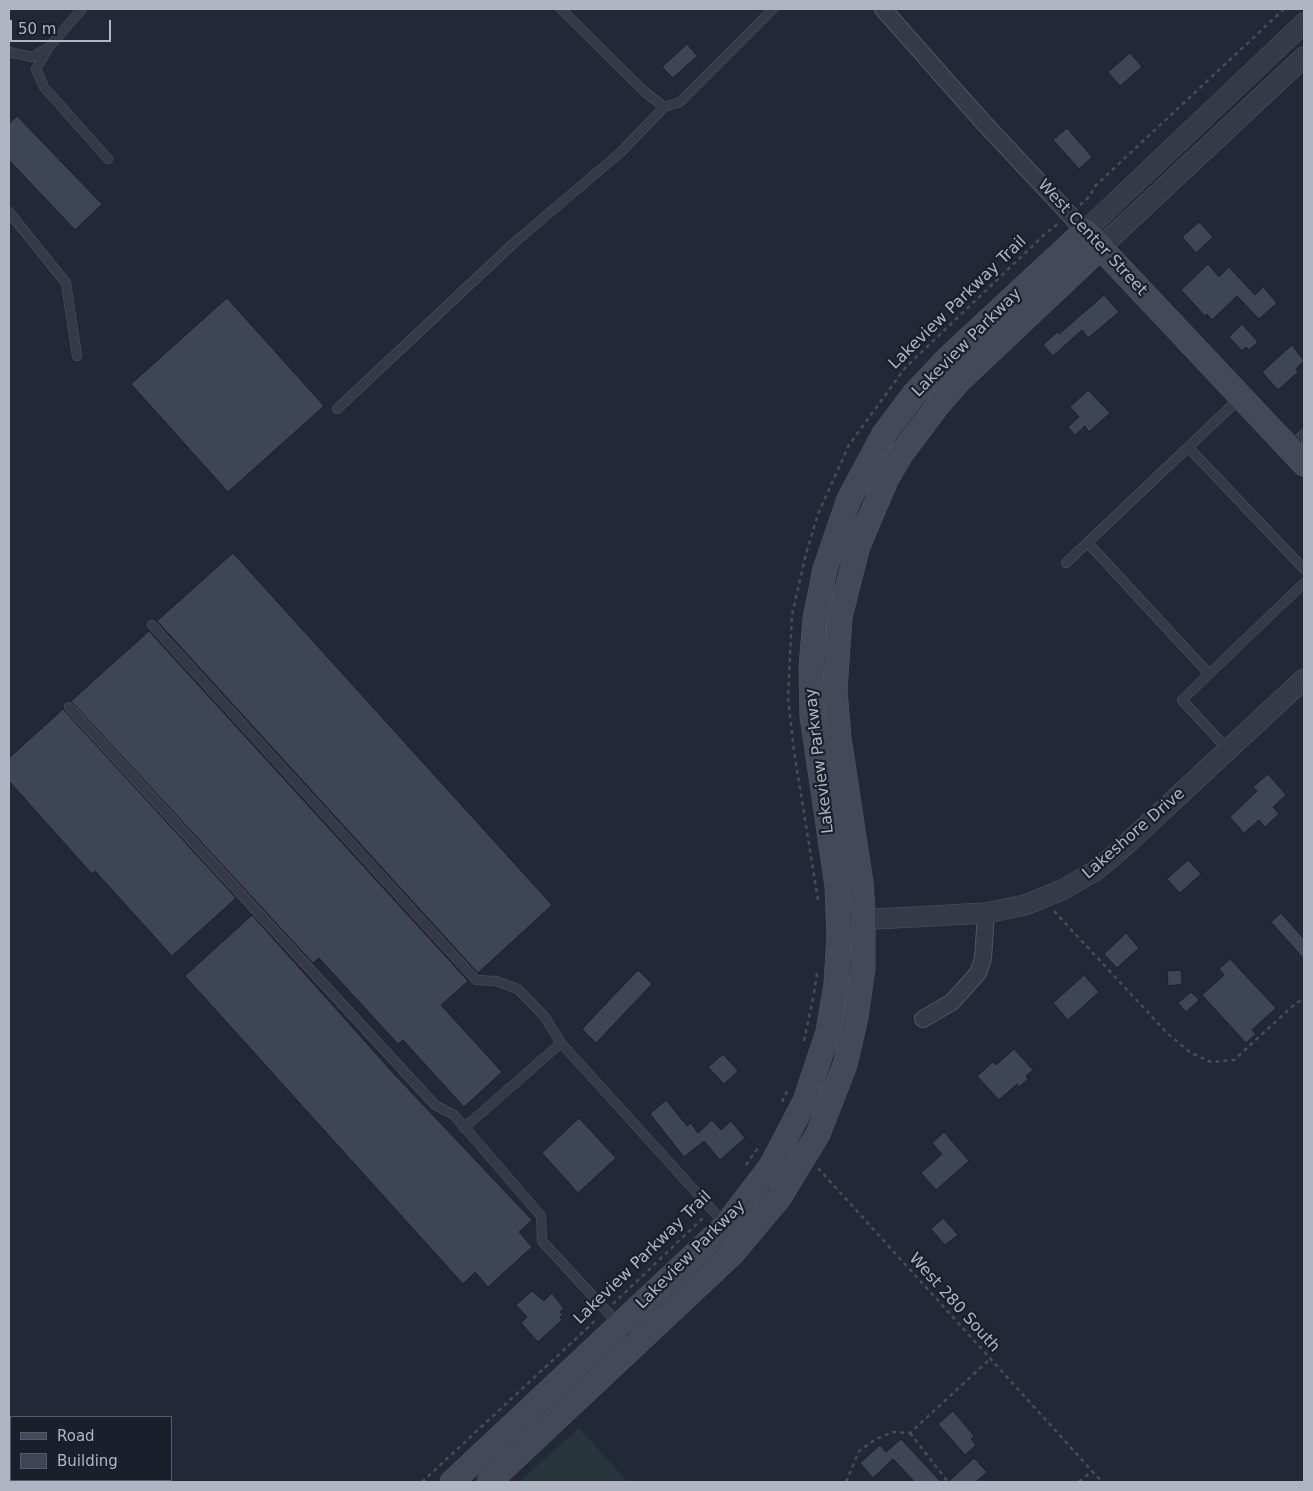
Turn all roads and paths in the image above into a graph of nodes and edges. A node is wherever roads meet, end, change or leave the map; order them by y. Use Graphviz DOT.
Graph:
graph roads {
  1 [pos="82,9"];
  2 [pos="561,9"];
  3 [pos="772,9"];
  4 [pos="883,9"];
  5 [pos="1284,9"];
  6 [pos="1304,23"];
  7 [pos="49,47"];
  8 [pos="9,52"];
  9 [pos="1304,57"];
  10 [pos="664,107"];
  11 [pos="108,160"];
  12 [pos="1084,202"];
  13 [pos="9,212"];
  14 [pos="1053,229"];
  15 [pos="1093,239"];
  16 [pos="77,356"];
  17 [pos="1241,397"];
  18 [pos="337,409"];
  19 [pos="1188,448"];
  20 [pos="1299,449"];
  21 [pos="1088,543"];
  22 [pos="1066,564"];
  23 [pos="1304,569"];
  24 [pos="1304,583"];
  25 [pos="152,625"];
  26 [pos="1210,674"];
  27 [pos="1304,680"];
  28 [pos="69,707"];
  29 [pos="1228,750"];
  30 [pos="1042,899"];
  31 [pos="818,902"];
  32 [pos="986,914"];
  33 [pos="863,920"];
  34 [pos="839,921"];
  35 [pos="817,969"];
  36 [pos="1304,999"];
  37 [pos="923,1019"];
  38 [pos="804,1042"];
  39 [pos="562,1043"];
  40 [pos="791,1080"];
  41 [pos="782,1103"];
  42 [pos="464,1128"];
  43 [pos="761,1143"];
  44 [pos="806,1156"];
  45 [pos="746,1167"];
  46 [pos="730,1229"];
  47 [pos="613,1318"];
  48 [pos="637,1343"];
  49 [pos="990,1359"];
  50 [pos="910,1433"];
  51 [pos="1092,1471"];
  52 [pos="422,1482"];
  53 [pos="452,1482"];
  54 [pos="489,1482"];
  55 [pos="846,1482"];
  56 [pos="948,1482"];
  57 [pos="1079,1482"];
  58 [pos="1102,1482"];
  1 -- 7 [label="lane"];
  2 -- 10 [label="lane"];
  3 -- 10 [label="lane"];
  4 -- 15 [label="street, West Center Street"];
  5 -- 12 [label="path"];
  6 -- 15 [label="street, Lakeview Parkway"];
  7 -- 8 [label="lane"];
  7 -- 11 [label="lane"];
  9 -- 15 [label="street, Lakeview Parkway"];
  10 -- 18 [label="lane"];
  13 -- 16 [label="lane"];
  14 -- 31 [label="path, Lakeview Parkway Trail"];
  15 -- 17 [label="main road, West Center Street"];
  15 -- 33 [label="main road, Lakeview Parkway"];
  15 -- 34 [label="main road, Lakeview Parkway"];
  17 -- 19 [label="lane"];
  17 -- 20 [label="main road, West Center Street"];
  19 -- 21 [label="lane"];
  19 -- 23 [label="lane"];
  21 -- 22 [label="lane"];
  21 -- 26 [label="lane"];
  24 -- 26 [label="lane"];
  25 -- 39 [label="lane"];
  26 -- 29 [label="lane"];
  27 -- 29 [label="street, Lakeshore Drive"];
  28 -- 42 [label="lane"];
  29 -- 30 [label="street, Lakeshore Drive"];
  30 -- 32 [label="street, Lakeshore Drive"];
  30 -- 36 [label="path"];
  32 -- 33 [label="street, Lakeshore Drive"];
  32 -- 37 [label="street"];
  33 -- 34 [label="street, Lakeshore Drive"];
  33 -- 44 [label="main road, Lakeview Parkway"];
  34 -- 46 [label="main road, Lakeview Parkway"];
  35 -- 38 [label="path"];
  39 -- 42 [label="lane"];
  39 -- 46 [label="lane"];
  40 -- 41 [label="path"];
  42 -- 47 [label="lane"];
  43 -- 45 [label="path"];
  44 -- 46 [label="main road, Lakeview Parkway"];
  44 -- 49 [label="path, West 280 South"];
  46 -- 47 [label="main road, Lakeview Parkway"];
  46 -- 47 [label="path, Lakeview Parkway Trail"];
  46 -- 48 [label="main road, Lakeview Parkway"];
  47 -- 48 [label="lane"];
  47 -- 52 [label="path, Lakeview Parkway Trail"];
  47 -- 53 [label="main road, Lakeview Parkway"];
  48 -- 54 [label="main road, Lakeview Parkway"];
  49 -- 50 [label="path"];
  49 -- 51 [label="path, West 280 South"];
  50 -- 55 [label="path"];
  50 -- 56 [label="path"];
  51 -- 57 [label="path"];
  51 -- 58 [label="path, West 280 South"];
}
